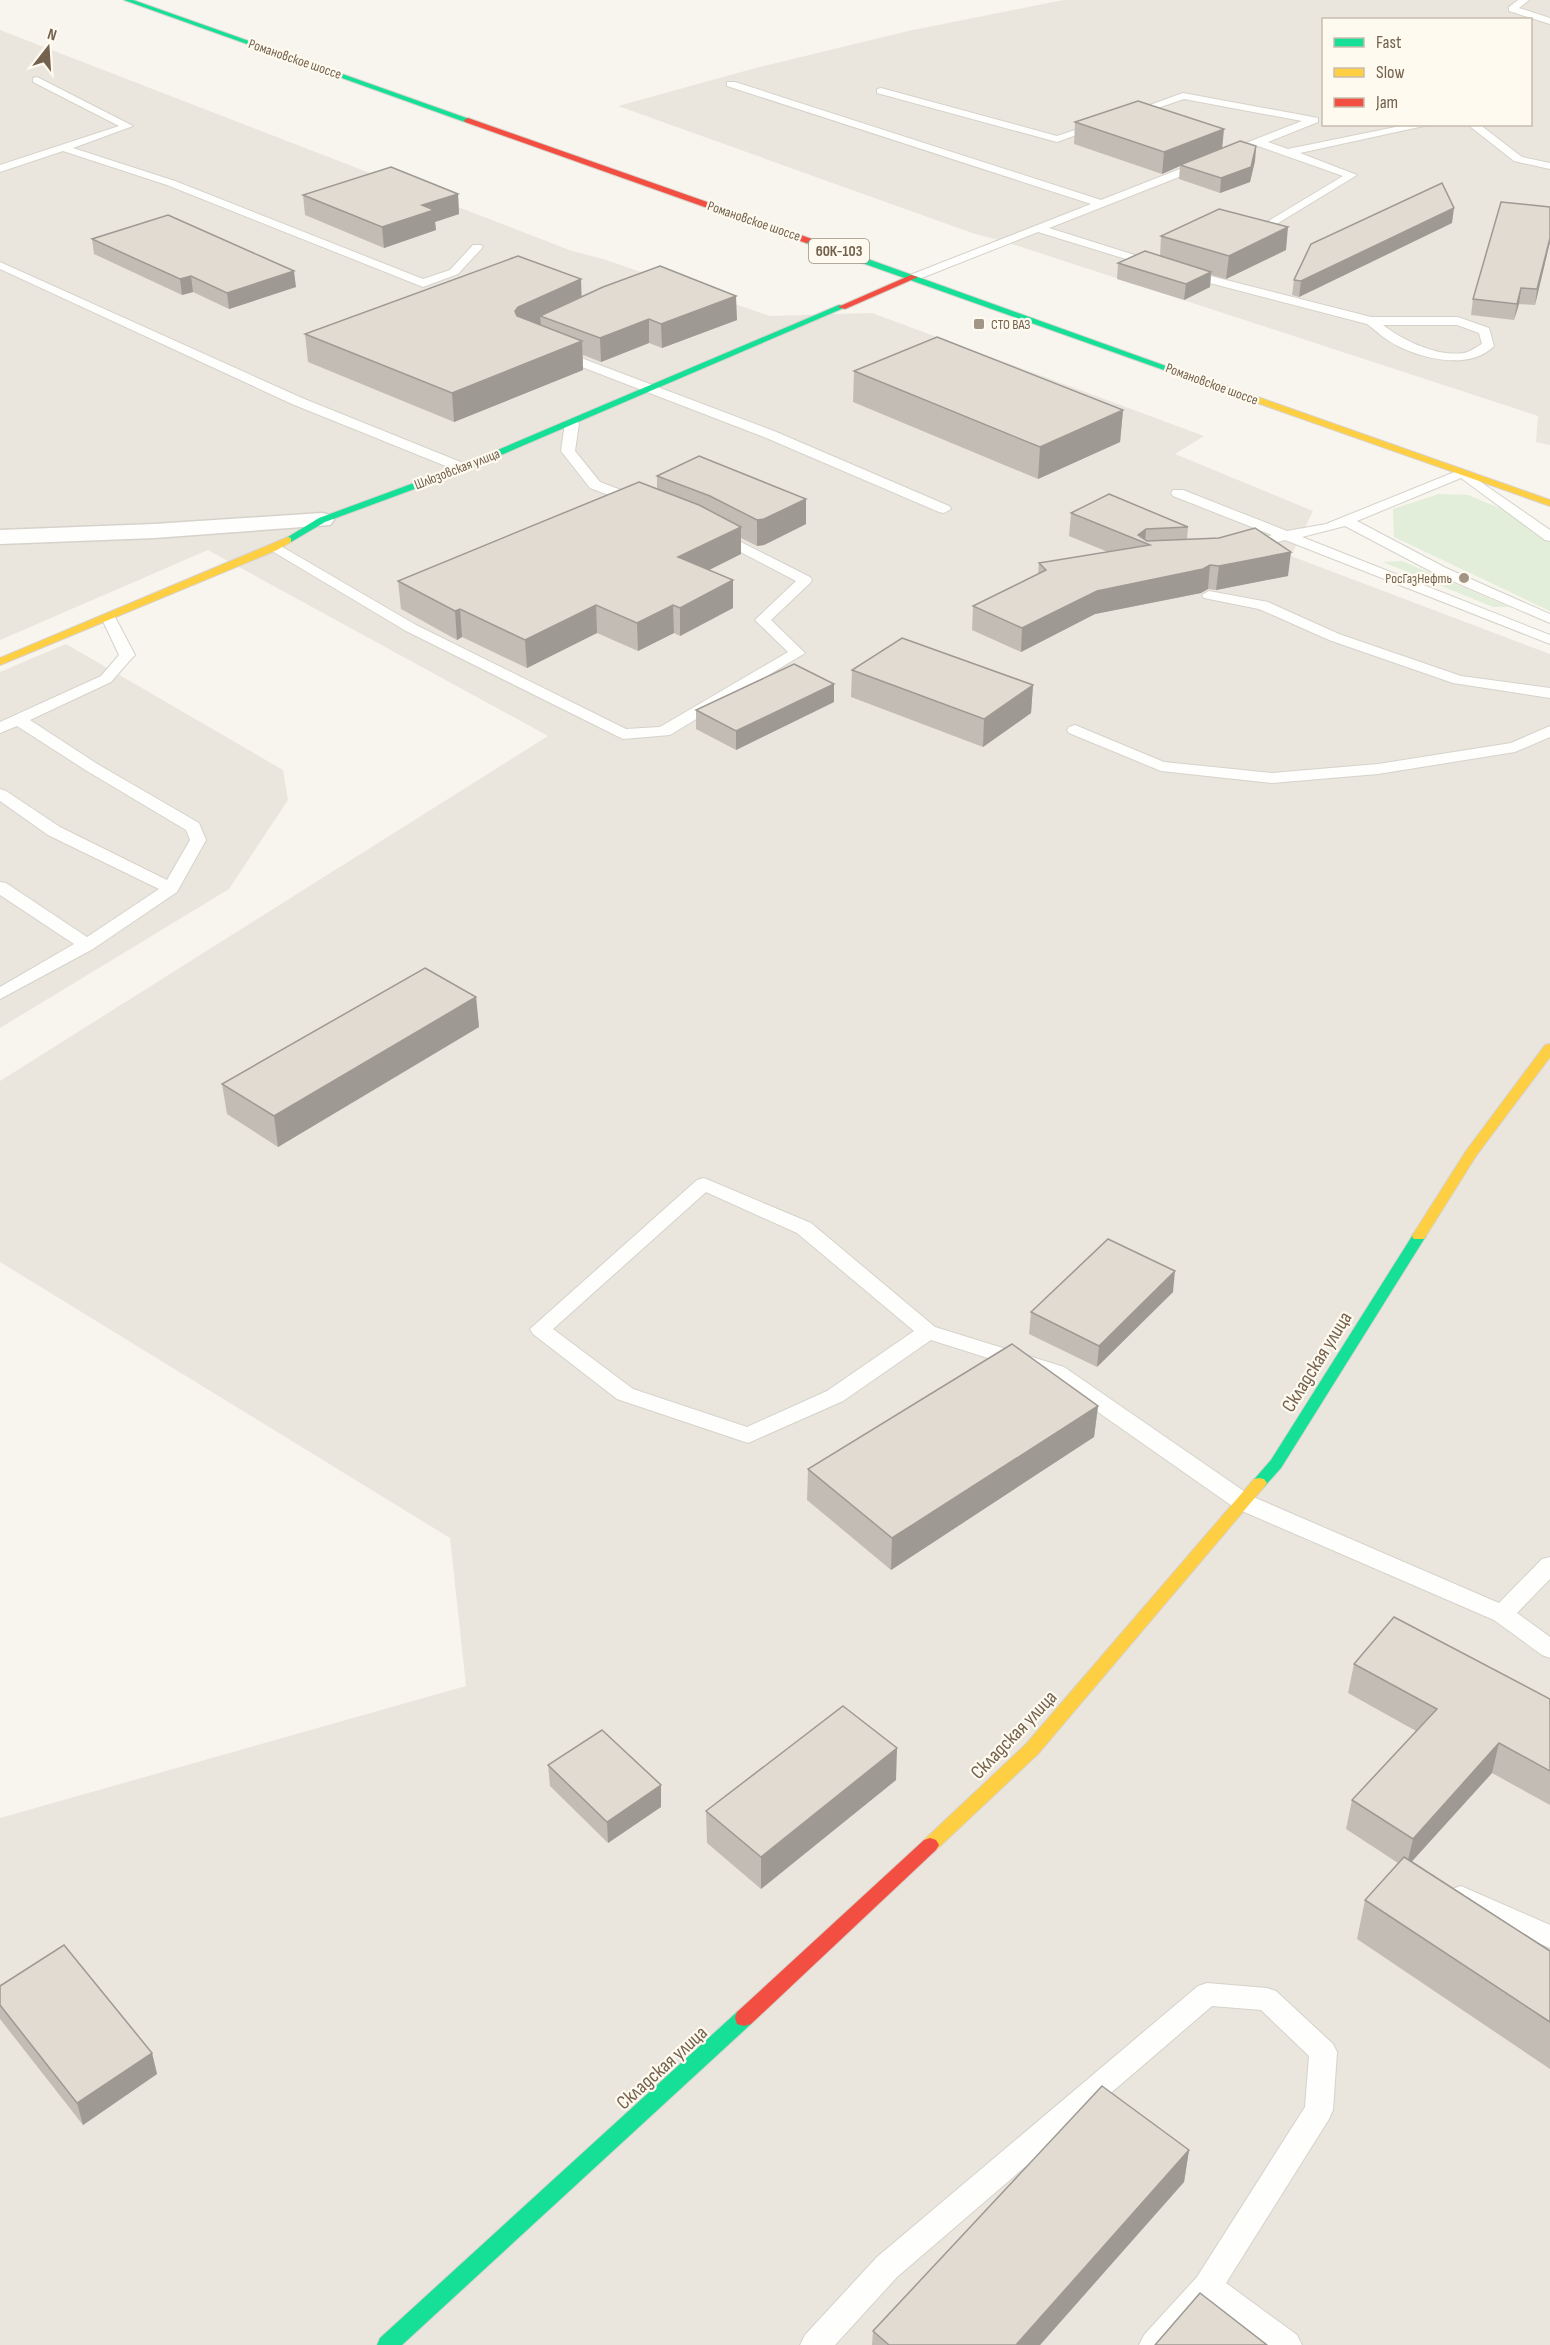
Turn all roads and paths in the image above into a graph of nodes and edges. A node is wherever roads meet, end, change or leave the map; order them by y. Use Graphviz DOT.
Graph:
graph roads {
  1 [pos="127,0"];
  2 [pos="1524,0"];
  3 [pos="1550,21"];
  4 [pos="37,80"];
  5 [pos="731,84"];
  6 [pos="881,91"];
  7 [pos="1319,118"];
  8 [pos="1418,126"];
  9 [pos="1475,126"];
  10 [pos="1258,142"];
  11 [pos="63,148"];
  12 [pos="1288,153"];
  13 [pos="1550,166"];
  14 [pos="0,169"];
  15 [pos="1103,204"];
  16 [pos="1040,229"];
  17 [pos="1253,234"];
  18 [pos="477,247"];
  19 [pos="0,265"];
  20 [pos="914,277"];
  21 [pos="1371,321"];
  22 [pos="546,348"];
  23 [pos="651,389"];
  24 [pos="572,423"];
  25 [pos="463,468"];
  26 [pos="1462,473"];
  27 [pos="1178,493"];
  28 [pos="1550,503"];
  29 [pos="650,506"];
  30 [pos="944,509"];
  31 [pos="322,520"];
  32 [pos="1346,521"];
  33 [pos="705,527"];
  34 [pos="1285,536"];
  35 [pos="0,537"];
  36 [pos="1550,537"];
  37 [pos="274,548"];
  38 [pos="1239,549"];
  39 [pos="1209,595"];
  40 [pos="108,617"];
  41 [pos="1550,620"];
  42 [pos="1550,640"];
  43 [pos="0,662"];
  44 [pos="1550,693"];
  45 [pos="19,720"];
  46 [pos="0,728"];
  47 [pos="1075,730"];
  48 [pos="1550,731"];
  49 [pos="0,794"];
  50 [pos="0,887"];
  51 [pos="171,888"];
  52 [pos="87,945"];
  53 [pos="2,990"];
  54 [pos="1550,1048"];
  55 [pos="928,1332"];
  56 [pos="1243,1502"];
  57 [pos="1550,1565"];
  58 [pos="1502,1614"];
  59 [pos="1550,1649"];
  60 [pos="1461,1897"];
  61 [pos="1550,1937"];
  62 [pos="1207,2287"];
  63 [pos="387,2345"];
  64 [pos="815,2345"];
  65 [pos="1154,2345"];
  66 [pos="1287,2345"];
  1 -- 20 [label="street, Романовское шоссе / 60К-103"];
  2 -- 3 [label="lane"];
  4 -- 11 [label="lane"];
  5 -- 15 [label="lane"];
  6 -- 7 [label="lane"];
  7 -- 10 [label="lane"];
  8 -- 12 [label="lane"];
  9 -- 13 [label="lane"];
  10 -- 12 [label="lane"];
  10 -- 15 [label="lane"];
  11 -- 14 [label="lane"];
  11 -- 18 [label="lane"];
  12 -- 17 [label="lane"];
  15 -- 16 [label="lane"];
  16 -- 20 [label="lane"];
  16 -- 21 [label="lane"];
  19 -- 25 [label="lane"];
  20 -- 23 [label="street, Шлюзовская улица"];
  20 -- 26 [label="street, Романовское шоссе / 60К-103"];
  21 -- 21 [label="lane"];
  22 -- 23 [label="lane"];
  23 -- 24 [label="street, Шлюзовская улица"];
  23 -- 30 [label="lane"];
  24 -- 25 [label="street, Шлюзовская улица"];
  24 -- 29 [label="lane"];
  25 -- 31 [label="street, Шлюзовская улица"];
  26 -- 28 [label="street, Романовское шоссе / 60К-103"];
  26 -- 32 [label="lane"];
  26 -- 36 [label="lane"];
  27 -- 34 [label="lane"];
  31 -- 35 [label="street"];
  31 -- 37 [label="street, Шлюзовская улица"];
  32 -- 34 [label="lane"];
  32 -- 41 [label="lane"];
  33 -- 37 [label="lane"];
  34 -- 38 [label="lane"];
  34 -- 42 [label="lane"];
  37 -- 40 [label="street, Шлюзовская улица"];
  39 -- 44 [label="lane"];
  40 -- 43 [label="street, Шлюзовская улица"];
  40 -- 45 [label="lane"];
  45 -- 46 [label="lane"];
  45 -- 51 [label="lane"];
  47 -- 48 [label="lane"];
  49 -- 51 [label="lane"];
  50 -- 52 [label="lane"];
  51 -- 52 [label="lane"];
  52 -- 53 [label="lane"];
  54 -- 56 [label="street, Складская улица"];
  55 -- 55 [label="lane"];
  55 -- 56 [label="lane"];
  56 -- 58 [label="lane"];
  56 -- 63 [label="street, Складская улица"];
  57 -- 58 [label="lane"];
  58 -- 59 [label="lane"];
  60 -- 61 [label="lane"];
  62 -- 64 [label="lane"];
  62 -- 65 [label="lane"];
  62 -- 66 [label="lane"];
}
